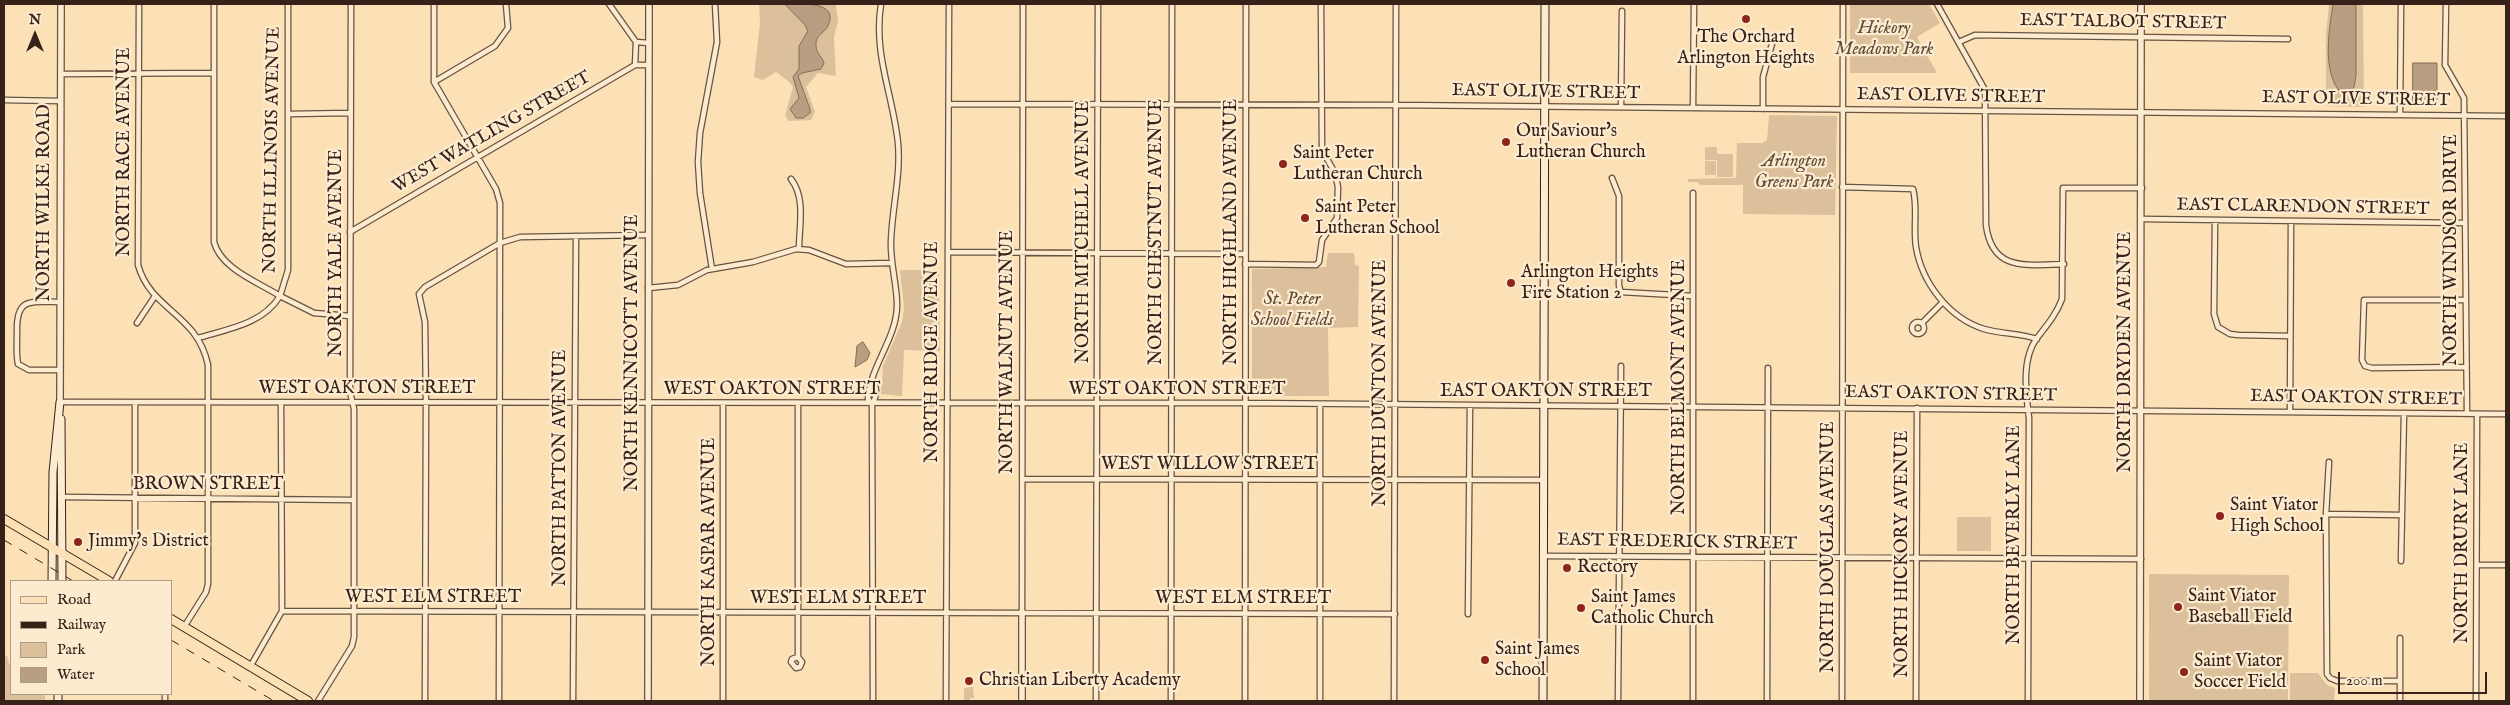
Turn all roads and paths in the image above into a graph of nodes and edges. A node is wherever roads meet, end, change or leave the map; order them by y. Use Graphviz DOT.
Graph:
graph roads {
  1 [pos="61,4"];
  2 [pos="139,4"];
  3 [pos="214,4"];
  4 [pos="288,4"];
  5 [pos="351,4"];
  6 [pos="434,4"];
  7 [pos="506,4"];
  8 [pos="609,4"];
  9 [pos="649,4"];
  10 [pos="714,4"];
  11 [pos="880,4"];
  12 [pos="948,4"];
  13 [pos="1023,4"];
  14 [pos="1098,4"];
  15 [pos="1172,4"];
  16 [pos="1246,4"];
  17 [pos="1321,4"];
  18 [pos="1396,4"];
  19 [pos="1545,4"];
  20 [pos="1694,4"];
  21 [pos="1843,4"];
  22 [pos="1937,4"];
  23 [pos="2141,4"];
  24 [pos="2401,4"];
  25 [pos="2446,4"];
  26 [pos="1622,11"];
  27 [pos="2141,37"];
  28 [pos="2288,38"];
  29 [pos="1773,40"];
  30 [pos="636,42"];
  31 [pos="1959,42"];
  32 [pos="649,43"];
  33 [pos="635,65"];
  34 [pos="649,65"];
  35 [pos="213,73"];
  36 [pos="61,74"];
  37 [pos="139,74"];
  38 [pos="434,82"];
  39 [pos="4,100"];
  40 [pos="60,101"];
  41 [pos="949,104"];
  42 [pos="1023,104"];
  43 [pos="1098,105"];
  44 [pos="1246,105"];
  45 [pos="1321,105"];
  46 [pos="1395,105"];
  47 [pos="1172,106"];
  48 [pos="1545,107"];
  49 [pos="1621,107"];
  50 [pos="1694,108"];
  51 [pos="1763,109"];
  52 [pos="1843,109"];
  53 [pos="1986,111"];
  54 [pos="2142,112"];
  55 [pos="350,113"];
  56 [pos="289,114"];
  57 [pos="2400,114"];
  58 [pos="2465,115"];
  59 [pos="2506,116"];
  60 [pos="476,157"];
  61 [pos="1612,178"];
  62 [pos="791,180"];
  63 [pos="1842,187"];
  64 [pos="2142,188"];
  65 [pos="1693,193"];
  66 [pos="2142,220"];
  67 [pos="2215,221"];
  68 [pos="2291,221"];
  69 [pos="2465,223"];
  70 [pos="350,232"];
  71 [pos="648,235"];
  72 [pos="576,236"];
  73 [pos="500,244"];
  74 [pos="799,249"];
  75 [pos="948,252"];
  76 [pos="1023,253"];
  77 [pos="1097,253"];
  78 [pos="1170,253"];
  79 [pos="1246,254"];
  80 [pos="890,263"];
  81 [pos="1246,264"];
  82 [pos="2064,264"];
  83 [pos="712,269"];
  84 [pos="648,288"];
  85 [pos="155,296"];
  86 [pos="280,296"];
  87 [pos="1693,296"];
  88 [pos="2465,300"];
  89 [pos="60,302"];
  90 [pos="1943,302"];
  91 [pos="350,316"];
  92 [pos="136,323"];
  93 [pos="1922,323"];
  94 [pos="2290,336"];
  95 [pos="198,338"];
  96 [pos="2037,339"];
  97 [pos="1621,366"];
  98 [pos="2466,367"];
  99 [pos="1768,368"];
  100 [pos="60,370"];
  101 [pos="60,402"];
  102 [pos="426,402"];
  103 [pos="499,402"];
  104 [pos="575,402"];
  105 [pos="798,402"];
  106 [pos="135,403"];
  107 [pos="209,403"];
  108 [pos="281,403"];
  109 [pos="353,403"];
  110 [pos="649,403"];
  111 [pos="723,403"];
  112 [pos="1022,403"];
  113 [pos="1170,403"];
  114 [pos="1245,403"];
  115 [pos="872,404"];
  116 [pos="947,404"];
  117 [pos="1097,404"];
  118 [pos="1320,404"];
  119 [pos="1395,405"];
  120 [pos="1470,405"];
  121 [pos="1543,405"];
  122 [pos="1620,406"];
  123 [pos="1694,406"];
  124 [pos="1768,407"];
  125 [pos="1843,408"];
  126 [pos="1917,408"];
  127 [pos="2028,410"];
  128 [pos="2142,410"];
  129 [pos="2290,412"];
  130 [pos="2404,413"];
  131 [pos="2467,414"];
  132 [pos="2477,414"];
  133 [pos="2506,414"];
  134 [pos="2329,462"];
  135 [pos="1022,478"];
  136 [pos="1097,479"];
  137 [pos="1171,479"];
  138 [pos="1246,479"];
  139 [pos="1320,479"];
  140 [pos="1395,479"];
  141 [pos="1469,480"];
  142 [pos="1543,480"];
  143 [pos="62,498"];
  144 [pos="208,498"];
  145 [pos="136,499"];
  146 [pos="281,500"];
  147 [pos="353,500"];
  148 [pos="2326,514"];
  149 [pos="2402,515"];
  150 [pos="4,519"];
  151 [pos="52,547"];
  152 [pos="62,552"];
  153 [pos="1543,556"];
  154 [pos="1618,556"];
  155 [pos="1694,557"];
  156 [pos="1768,558"];
  157 [pos="1843,558"];
  158 [pos="1917,559"];
  159 [pos="2029,559"];
  160 [pos="2141,559"];
  161 [pos="2401,562"];
  162 [pos="2477,565"];
  163 [pos="2506,565"];
  164 [pos="52,580"];
  165 [pos="62,580"];
  166 [pos="107,580"];
  167 [pos="116,580"];
  168 [pos="425,610"];
  169 [pos="282,611"];
  170 [pos="354,612"];
  171 [pos="499,612"];
  172 [pos="648,612"];
  173 [pos="724,612"];
  174 [pos="798,612"];
  175 [pos="873,612"];
  176 [pos="946,612"];
  177 [pos="1022,612"];
  178 [pos="1096,612"];
  179 [pos="1171,612"];
  180 [pos="574,613"];
  181 [pos="1245,613"];
  182 [pos="1320,613"];
  183 [pos="1395,614"];
  184 [pos="1468,614"];
  185 [pos="172,620"];
  186 [pos="184,627"];
  187 [pos="2400,638"];
  188 [pos="798,657"];
  189 [pos="250,667"];
  190 [pos="2400,682"];
  191 [pos="308,701"];
  192 [pos="318,701"];
  193 [pos="425,701"];
  194 [pos="499,701"];
  195 [pos="573,701"];
  196 [pos="648,701"];
  197 [pos="723,701"];
  198 [pos="873,701"];
  199 [pos="946,701"];
  200 [pos="1022,701"];
  201 [pos="1096,701"];
  202 [pos="1171,701"];
  203 [pos="1245,701"];
  204 [pos="1320,701"];
  205 [pos="1394,701"];
  206 [pos="1543,701"];
  207 [pos="1618,701"];
  208 [pos="1693,701"];
  209 [pos="1767,701"];
  210 [pos="1842,701"];
  211 [pos="1916,701"];
  212 [pos="2028,701"];
  213 [pos="2140,701"];
  214 [pos="2400,701"];
  215 [pos="2476,701"];
  1 -- 36 [label="street, NORTH WILKE ROAD"];
  2 -- 37 [label="street, NORTH RACE AVENUE"];
  3 -- 35 [label="street"];
  4 -- 56 [label="street, NORTH ILLINOIS AVENUE"];
  5 -- 55 [label="street, NORTH YALE AVENUE"];
  6 -- 38 [label="street"];
  7 -- 38 [label="street"];
  8 -- 30 [label="street"];
  9 -- 32 [label="street, NORTH KENNICOTT AVENUE"];
  10 -- 83 [label="street"];
  11 -- 80 [label="street"];
  12 -- 41 [label="street, NORTH RIDGE AVENUE"];
  13 -- 42 [label="street, NORTH WALNUT AVENUE"];
  14 -- 43 [label="street, NORTH MITCHELL AVENUE"];
  15 -- 47 [label="street, NORTH CHESTNUT AVENUE"];
  16 -- 44 [label="street, NORTH HIGHLAND AVENUE"];
  17 -- 45 [label="street"];
  18 -- 46 [label="street, NORTH DUNTON AVENUE"];
  19 -- 48 [label="main road"];
  20 -- 50 [label="street"];
  21 -- 52 [label="street, NORTH DOUGLAS AVENUE"];
  22 -- 31 [label="street"];
  23 -- 27 [label="street, NORTH DRYDEN AVENUE"];
  24 -- 57 [label="street"];
  25 -- 58 [label="street, NORTH WINDSOR DRIVE"];
  26 -- 49 [label="street"];
  27 -- 28 [label="street, EAST TALBOT STREET"];
  27 -- 31 [label="street, EAST TALBOT STREET"];
  27 -- 54 [label="street, NORTH DRYDEN AVENUE"];
  29 -- 51 [label="street"];
  30 -- 32 [label="street"];
  30 -- 33 [label="street"];
  31 -- 53 [label="street"];
  32 -- 34 [label="street, NORTH KENNICOTT AVENUE"];
  33 -- 34 [label="street"];
  33 -- 60 [label="street, WEST WATLING STREET"];
  34 -- 71 [label="street, NORTH KENNICOTT AVENUE"];
  35 -- 37 [label="street"];
  35 -- 86 [label="street"];
  36 -- 37 [label="street"];
  36 -- 40 [label="street, NORTH WILKE ROAD"];
  37 -- 85 [label="street, NORTH RACE AVENUE"];
  38 -- 60 [label="street"];
  39 -- 40 [label="street"];
  40 -- 89 [label="street, NORTH WILKE ROAD"];
  41 -- 42 [label="street, EAST OLIVE STREET"];
  41 -- 75 [label="street, NORTH RIDGE AVENUE"];
  42 -- 43 [label="street, EAST OLIVE STREET"];
  42 -- 76 [label="street, NORTH WALNUT AVENUE"];
  43 -- 47 [label="street, EAST OLIVE STREET"];
  43 -- 77 [label="street, NORTH MITCHELL AVENUE"];
  44 -- 45 [label="street, EAST OLIVE STREET"];
  44 -- 47 [label="street, EAST OLIVE STREET"];
  44 -- 79 [label="street, NORTH HIGHLAND AVENUE"];
  45 -- 46 [label="street, EAST OLIVE STREET"];
  45 -- 81 [label="street"];
  46 -- 48 [label="street, EAST OLIVE STREET"];
  46 -- 119 [label="street, NORTH DUNTON AVENUE"];
  47 -- 78 [label="street, NORTH CHESTNUT AVENUE"];
  48 -- 49 [label="street, EAST OLIVE STREET"];
  48 -- 121 [label="main road"];
  49 -- 50 [label="street, EAST OLIVE STREET"];
  50 -- 51 [label="street, EAST OLIVE STREET"];
  51 -- 52 [label="street, EAST OLIVE STREET"];
  52 -- 53 [label="street, EAST OLIVE STREET"];
  52 -- 63 [label="street, NORTH DOUGLAS AVENUE"];
  53 -- 54 [label="street, EAST OLIVE STREET"];
  53 -- 82 [label="street"];
  54 -- 57 [label="street, EAST OLIVE STREET"];
  54 -- 64 [label="street, NORTH DRYDEN AVENUE"];
  55 -- 56 [label="street"];
  55 -- 70 [label="street, NORTH YALE AVENUE"];
  56 -- 86 [label="street, NORTH ILLINOIS AVENUE"];
  57 -- 58 [label="street, EAST OLIVE STREET"];
  58 -- 59 [label="street, EAST OLIVE STREET"];
  58 -- 69 [label="street, NORTH WINDSOR DRIVE"];
  60 -- 70 [label="street, WEST WATLING STREET"];
  60 -- 73 [label="street"];
  61 -- 87 [label="street"];
  62 -- 74 [label="street"];
  63 -- 90 [label="street"];
  63 -- 125 [label="street, NORTH DOUGLAS AVENUE"];
  64 -- 66 [label="street, NORTH DRYDEN AVENUE"];
  64 -- 82 [label="street, NORTH BEVERLY LANE"];
  65 -- 87 [label="street, NORTH BELMONT AVENUE"];
  66 -- 67 [label="street, EAST CLARENDON STREET"];
  66 -- 128 [label="street, NORTH DRYDEN AVENUE"];
  67 -- 68 [label="street, EAST CLARENDON STREET"];
  67 -- 94 [label="street"];
  68 -- 69 [label="street, EAST CLARENDON STREET"];
  68 -- 94 [label="street"];
  69 -- 88 [label="street, NORTH WINDSOR DRIVE"];
  70 -- 91 [label="street, NORTH YALE AVENUE"];
  71 -- 72 [label="street"];
  71 -- 84 [label="street, NORTH KENNICOTT AVENUE"];
  72 -- 73 [label="street"];
  72 -- 104 [label="street, NORTH PATTON AVENUE"];
  73 -- 102 [label="street"];
  73 -- 103 [label="street"];
  74 -- 80 [label="street"];
  74 -- 83 [label="street"];
  75 -- 76 [label="street"];
  75 -- 116 [label="street, NORTH RIDGE AVENUE"];
  76 -- 77 [label="street"];
  76 -- 112 [label="street, NORTH WALNUT AVENUE"];
  77 -- 78 [label="street"];
  77 -- 117 [label="street, NORTH MITCHELL AVENUE"];
  78 -- 79 [label="street"];
  78 -- 113 [label="street, NORTH CHESTNUT AVENUE"];
  79 -- 81 [label="street, NORTH HIGHLAND AVENUE"];
  80 -- 115 [label="street"];
  81 -- 114 [label="street, NORTH HIGHLAND AVENUE"];
  82 -- 96 [label="street, NORTH BEVERLY LANE"];
  83 -- 84 [label="street"];
  84 -- 110 [label="street, NORTH KENNICOTT AVENUE"];
  85 -- 92 [label="street"];
  85 -- 95 [label="street, NORTH RACE AVENUE"];
  86 -- 91 [label="street"];
  86 -- 95 [label="street"];
  87 -- 123 [label="street, NORTH BELMONT AVENUE"];
  88 -- 98 [label="street, NORTH WINDSOR DRIVE"];
  88 -- 98 [label="street"];
  89 -- 100 [label="street, NORTH WILKE ROAD"];
  89 -- 100 [label="street"];
  90 -- 93 [label="street"];
  90 -- 96 [label="street"];
  91 -- 109 [label="street, NORTH YALE AVENUE"];
  94 -- 129 [label="street"];
  95 -- 107 [label="street"];
  96 -- 127 [label="street, NORTH BEVERLY LANE"];
  97 -- 122 [label="street"];
  98 -- 131 [label="street, NORTH WINDSOR DRIVE"];
  99 -- 124 [label="street"];
  100 -- 101 [label="street, NORTH WILKE ROAD"];
  101 -- 106 [label="street, WEST OAKTON STREET"];
  101 -- 143 [label="main road, NORTH WILKE ROAD"];
  101 -- 151 [label="main road, NORTH WILKE ROAD"];
  102 -- 103 [label="street, WEST OAKTON STREET"];
  102 -- 109 [label="street, WEST OAKTON STREET"];
  102 -- 168 [label="street"];
  103 -- 104 [label="street, WEST OAKTON STREET"];
  103 -- 171 [label="street"];
  104 -- 110 [label="street, WEST OAKTON STREET"];
  104 -- 180 [label="street, NORTH PATTON AVENUE"];
  105 -- 111 [label="street, WEST OAKTON STREET"];
  105 -- 115 [label="street, WEST OAKTON STREET"];
  105 -- 174 [label="street"];
  106 -- 107 [label="street, WEST OAKTON STREET"];
  106 -- 145 [label="street"];
  107 -- 108 [label="street, WEST OAKTON STREET"];
  107 -- 144 [label="street"];
  108 -- 109 [label="street, WEST OAKTON STREET"];
  108 -- 146 [label="street"];
  109 -- 147 [label="street, NORTH YALE AVENUE"];
  110 -- 111 [label="street, WEST OAKTON STREET"];
  110 -- 172 [label="street, NORTH KENNICOTT AVENUE"];
  111 -- 173 [label="street, NORTH KASPAR AVENUE"];
  112 -- 116 [label="street, WEST OAKTON STREET"];
  112 -- 117 [label="street, WEST OAKTON STREET"];
  112 -- 135 [label="street, NORTH WALNUT AVENUE"];
  113 -- 114 [label="street, WEST OAKTON STREET"];
  113 -- 117 [label="street, WEST OAKTON STREET"];
  113 -- 137 [label="street, NORTH CHESTNUT AVENUE"];
  114 -- 118 [label="street, WEST OAKTON STREET"];
  114 -- 138 [label="street, NORTH HIGHLAND AVENUE"];
  115 -- 116 [label="street, WEST OAKTON STREET"];
  115 -- 175 [label="street"];
  116 -- 176 [label="street, NORTH RIDGE AVENUE"];
  117 -- 136 [label="street, NORTH MITCHELL AVENUE"];
  118 -- 119 [label="street, WEST OAKTON STREET"];
  118 -- 139 [label="street"];
  119 -- 120 [label="street, EAST OAKTON STREET"];
  119 -- 140 [label="street, NORTH DUNTON AVENUE"];
  120 -- 121 [label="street, EAST OAKTON STREET"];
  120 -- 141 [label="street"];
  121 -- 122 [label="street, EAST OAKTON STREET"];
  121 -- 142 [label="main road"];
  122 -- 123 [label="street, EAST OAKTON STREET"];
  122 -- 154 [label="street"];
  123 -- 124 [label="street, EAST OAKTON STREET"];
  123 -- 155 [label="street, NORTH BELMONT AVENUE"];
  124 -- 125 [label="street, EAST OAKTON STREET"];
  124 -- 156 [label="street"];
  125 -- 126 [label="street, EAST OAKTON STREET"];
  125 -- 157 [label="street, NORTH DOUGLAS AVENUE"];
  126 -- 127 [label="street, EAST OAKTON STREET"];
  126 -- 158 [label="street, NORTH HICKORY AVENUE"];
  127 -- 128 [label="street, EAST OAKTON STREET"];
  127 -- 159 [label="street, NORTH BEVERLY LANE"];
  128 -- 129 [label="street, EAST OAKTON STREET"];
  128 -- 160 [label="street, NORTH DRYDEN AVENUE"];
  129 -- 130 [label="street, EAST OAKTON STREET"];
  130 -- 131 [label="street, EAST OAKTON STREET"];
  130 -- 149 [label="street"];
  131 -- 132 [label="street, EAST OAKTON STREET"];
  132 -- 133 [label="street, EAST OAKTON STREET"];
  132 -- 162 [label="street, NORTH DRURY LANE"];
  134 -- 148 [label="street"];
  135 -- 136 [label="street, WEST WILLOW STREET"];
  135 -- 177 [label="street, NORTH WALNUT AVENUE"];
  136 -- 137 [label="street, WEST WILLOW STREET"];
  136 -- 178 [label="street, NORTH MITCHELL AVENUE"];
  137 -- 138 [label="street, WEST WILLOW STREET"];
  137 -- 179 [label="street, NORTH CHESTNUT AVENUE"];
  138 -- 139 [label="street, WEST WILLOW STREET"];
  138 -- 181 [label="street, NORTH HIGHLAND AVENUE"];
  139 -- 140 [label="street, WEST WILLOW STREET"];
  139 -- 182 [label="street"];
  140 -- 141 [label="street, WEST WILLOW STREET"];
  140 -- 183 [label="street, NORTH DUNTON AVENUE"];
  141 -- 142 [label="street, WEST WILLOW STREET"];
  141 -- 184 [label="street"];
  142 -- 153 [label="main road"];
  143 -- 145 [label="street, BROWN STREET"];
  143 -- 152 [label="main road, NORTH WILKE ROAD"];
  144 -- 145 [label="street, BROWN STREET"];
  144 -- 146 [label="street, BROWN STREET"];
  144 -- 186 [label="street"];
  145 -- 167 [label="street"];
  146 -- 147 [label="street, BROWN STREET"];
  146 -- 169 [label="street"];
  147 -- 170 [label="street, NORTH YALE AVENUE"];
  148 -- 149 [label="street"];
  148 -- 190 [label="street"];
  149 -- 161 [label="street"];
  150 -- 151 [label="main road"];
  151 -- 152 [label="main road"];
  151 -- 164 [label="main road, NORTH WILKE ROAD"];
  152 -- 165 [label="main road, NORTH WILKE ROAD"];
  152 -- 166 [label="main road"];
  153 -- 154 [label="street, EAST FREDERICK STREET"];
  153 -- 206 [label="main road"];
  154 -- 155 [label="street, EAST FREDERICK STREET"];
  154 -- 207 [label="street"];
  155 -- 156 [label="street, EAST FREDERICK STREET"];
  155 -- 208 [label="street, NORTH BELMONT AVENUE"];
  156 -- 157 [label="street, EAST FREDERICK STREET"];
  156 -- 209 [label="street"];
  157 -- 158 [label="street, EAST FREDERICK STREET"];
  157 -- 210 [label="street, NORTH DOUGLAS AVENUE"];
  158 -- 159 [label="street, EAST FREDERICK STREET"];
  158 -- 211 [label="street, NORTH HICKORY AVENUE"];
  159 -- 160 [label="street, EAST FREDERICK STREET"];
  159 -- 212 [label="street, NORTH BEVERLY LANE"];
  160 -- 213 [label="street, NORTH DRYDEN AVENUE"];
  162 -- 163 [label="street"];
  162 -- 215 [label="street, NORTH DRURY LANE"];
  168 -- 170 [label="street, WEST ELM STREET"];
  168 -- 171 [label="street, WEST ELM STREET"];
  168 -- 193 [label="street"];
  169 -- 170 [label="street, WEST ELM STREET"];
  169 -- 189 [label="street"];
  170 -- 192 [label="street, NORTH YALE AVENUE"];
  171 -- 180 [label="street, WEST ELM STREET"];
  171 -- 194 [label="street"];
  172 -- 173 [label="street, WEST ELM STREET"];
  172 -- 180 [label="street, WEST ELM STREET"];
  172 -- 196 [label="street, NORTH KENNICOTT AVENUE"];
  173 -- 174 [label="street, WEST ELM STREET"];
  173 -- 197 [label="street, NORTH KASPAR AVENUE"];
  174 -- 175 [label="street, WEST ELM STREET"];
  174 -- 188 [label="street"];
  175 -- 176 [label="street, WEST ELM STREET"];
  175 -- 198 [label="street"];
  176 -- 177 [label="street, WEST ELM STREET"];
  176 -- 199 [label="street, NORTH RIDGE AVENUE"];
  177 -- 178 [label="street, WEST ELM STREET"];
  177 -- 200 [label="street, NORTH WALNUT AVENUE"];
  178 -- 179 [label="street, WEST ELM STREET"];
  178 -- 201 [label="street, NORTH MITCHELL AVENUE"];
  179 -- 181 [label="street, WEST ELM STREET"];
  179 -- 202 [label="street, NORTH CHESTNUT AVENUE"];
  180 -- 195 [label="street, NORTH PATTON AVENUE"];
  181 -- 182 [label="street, WEST ELM STREET"];
  181 -- 203 [label="street, NORTH HIGHLAND AVENUE"];
  182 -- 183 [label="street, WEST ELM STREET"];
  182 -- 204 [label="street"];
  183 -- 205 [label="street, NORTH DUNTON AVENUE"];
  185 -- 186 [label="main road"];
  186 -- 189 [label="main road"];
  187 -- 190 [label="street"];
  189 -- 191 [label="main road"];
  190 -- 214 [label="street"];
}
